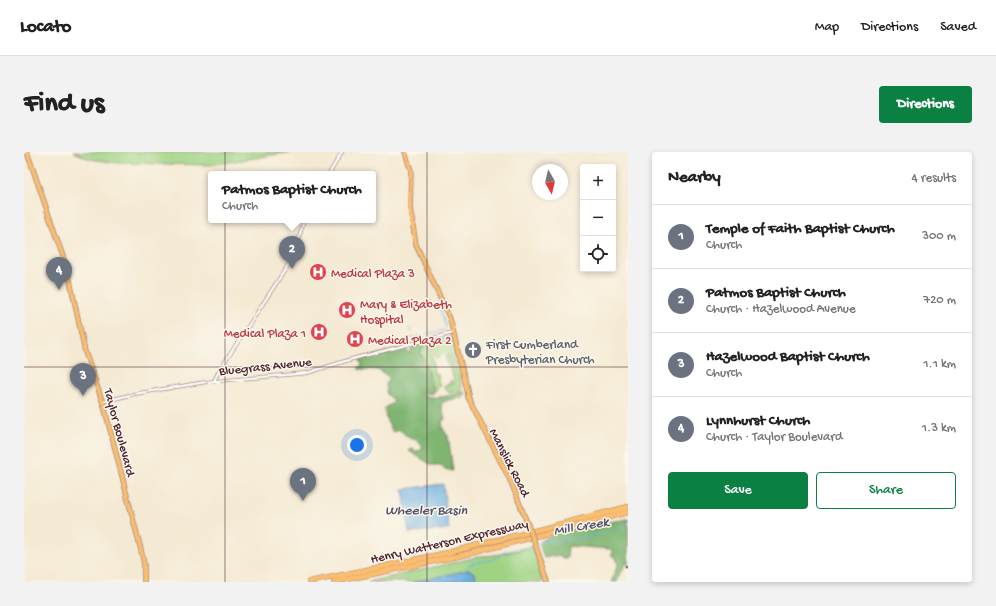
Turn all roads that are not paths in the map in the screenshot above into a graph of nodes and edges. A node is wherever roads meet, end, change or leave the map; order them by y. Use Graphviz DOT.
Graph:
graph roads {
  1 [pos="27,152"];
  2 [pos="342,152"];
  3 [pos="405,152"];
  4 [pos="331,171"];
  5 [pos="303,223"];
  6 [pos="453,333"];
  7 [pos="214,381"];
  8 [pos="102,402"];
  9 [pos="628,506"];
  10 [pos="627,512"];
  11 [pos="144,582"];
  12 [pos="308,582"];
  13 [pos="334,582"];
  14 [pos="548,582"];
  1 -- 8 [label="main road, Taylor Boulevard"];
  2 -- 4 [label="street"];
  3 -- 6 [label="main road, Manslick Road"];
  5 -- 7 [label="street"];
  6 -- 7 [label="street, Bluegrass Avenue"];
  6 -- 14 [label="main road, Manslick Road, bridge"];
  7 -- 8 [label="street, Bluegrass Avenue"];
  8 -- 11 [label="main road, Taylor Boulevard"];
  9 -- 12 [label="highway, Henry Watterson Expressway"];
  10 -- 13 [label="highway, Henry Watterson Expressway"];
}
